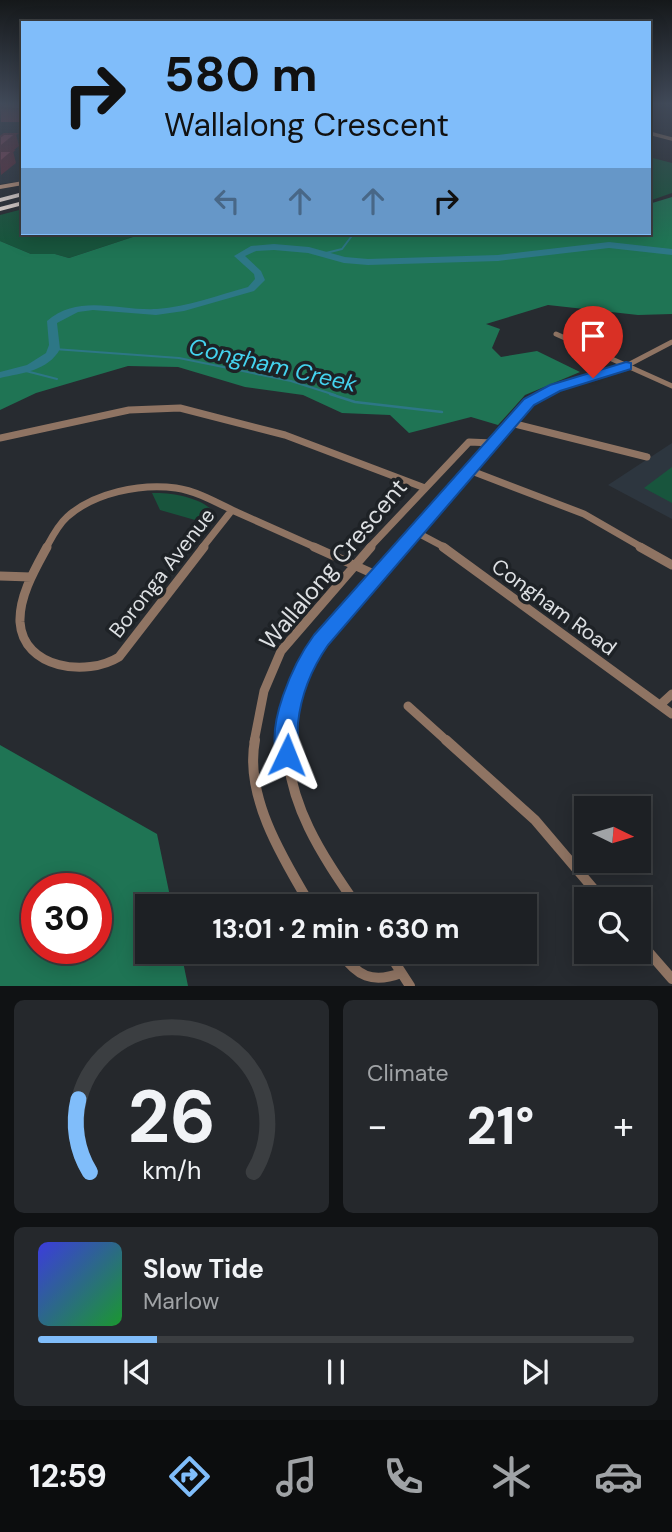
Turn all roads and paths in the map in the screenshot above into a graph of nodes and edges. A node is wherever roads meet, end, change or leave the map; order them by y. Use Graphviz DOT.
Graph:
graph roads {
  1 [pos="21,183"];
  2 [pos="0,187"];
  3 [pos="21,198"];
  4 [pos="0,203"];
  5 [pos="556,334"];
  6 [pos="672,342"];
  7 [pos="627,366"];
  8 [pos="672,386"];
  9 [pos="511,423"];
  10 [pos="0,438"];
  11 [pos="493,443"];
  12 [pos="647,457"];
  13 [pos="469,470"];
  14 [pos="425,488"];
  15 [pos="232,510"];
  16 [pos="414,531"];
  17 [pos="354,565"];
  18 [pos="672,565"];
  19 [pos="376,575"];
  20 [pos="0,576"];
  21 [pos="31,577"];
  22 [pos="672,694"];
  23 [pos="660,705"];
  24 [pos="408,706"];
  25 [pos="672,714"];
  26 [pos="592,887"];
  27 [pos="305,894"];
  28 [pos="349,894"];
  29 [pos="651,955"];
  30 [pos="348,964"];
  31 [pos="395,964"];
  32 [pos="401,973"];
  33 [pos="672,979"];
  34 [pos="410,986"];
  1 -- 2 [label="street"];
  3 -- 4 [label="highway"];
  5 -- 7 [label="street"];
  6 -- 7 [label="street, Wallalong Crescent"];
  7 -- 8 [label="street"];
  7 -- 9 [label="street, Wallalong Crescent"];
  9 -- 11 [label="street, Wallalong Crescent"];
  9 -- 12 [label="street"];
  10 -- 14 [label="street"];
  11 -- 13 [label="street, Wallalong Crescent"];
  11 -- 14 [label="street, Wallalong Crescent"];
  13 -- 16 [label="street, Wallalong Crescent"];
  13 -- 18 [label="street"];
  14 -- 17 [label="street, Wallalong Crescent"];
  15 -- 17 [label="street, Boronga Avenue"];
  15 -- 21 [label="street, Boronga Avenue"];
  15 -- 21 [label="street, Boronga Avenue"];
  16 -- 19 [label="street, Wallalong Crescent"];
  16 -- 23 [label="street, Congham Road"];
  17 -- 19 [label="street, Boronga Avenue"];
  17 -- 27 [label="street, Wallalong Crescent"];
  19 -- 28 [label="street, Wallalong Crescent"];
  20 -- 21 [label="street"];
  22 -- 23 [label="street"];
  23 -- 25 [label="street, Congham Road"];
  24 -- 26 [label="street"];
  29 -- 33 [label="street"];
  30 -- 32 [label="street"];
  31 -- 32 [label="street"];
  32 -- 34 [label="street"];
}
